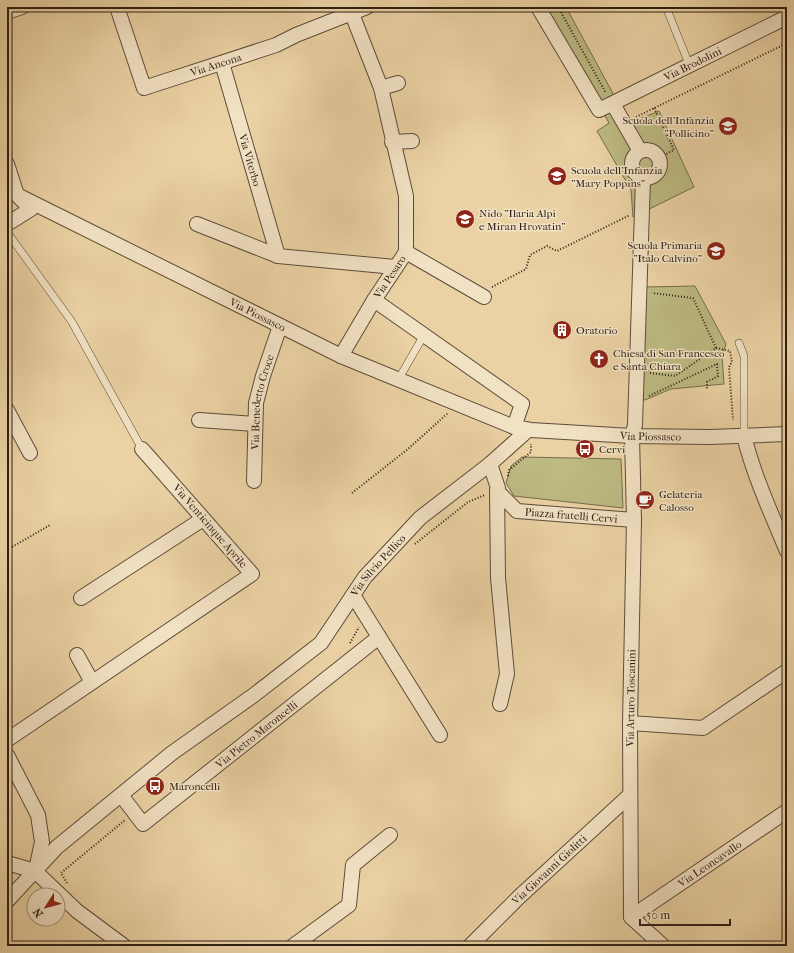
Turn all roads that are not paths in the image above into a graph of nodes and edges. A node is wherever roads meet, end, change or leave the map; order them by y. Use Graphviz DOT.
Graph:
graph roads {
  1 [pos="22,7"];
  2 [pos="117,7"];
  3 [pos="367,7"];
  4 [pos="538,7"];
  5 [pos="666,7"];
  6 [pos="7,12"];
  7 [pos="352,14"];
  8 [pos="787,17"];
  9 [pos="222,64"];
  10 [pos="689,64"];
  11 [pos="398,83"];
  12 [pos="381,88"];
  13 [pos="613,104"];
  14 [pos="412,141"];
  15 [pos="392,142"];
  16 [pos="640,151"];
  17 [pos="7,164"];
  18 [pos="644,178"];
  19 [pos="12,192"];
  20 [pos="7,224"];
  21 [pos="197,224"];
  22 [pos="7,232"];
  23 [pos="406,252"];
  24 [pos="278,256"];
  25 [pos="395,267"];
  26 [pos="481,296"];
  27 [pos="374,300"];
  28 [pos="280,326"];
  29 [pos="424,335"];
  30 [pos="739,343"];
  31 [pos="341,356"];
  32 [pos="398,380"];
  33 [pos="7,410"];
  34 [pos="199,420"];
  35 [pos="255,424"];
  36 [pos="521,428"];
  37 [pos="787,434"];
  38 [pos="632,436"];
  39 [pos="744,436"];
  40 [pos="142,449"];
  41 [pos="30,453"];
  42 [pos="490,464"];
  43 [pos="254,481"];
  44 [pos="497,491"];
  45 [pos="203,519"];
  46 [pos="634,520"];
  47 [pos="787,551"];
  48 [pos="353,595"];
  49 [pos="81,598"];
  50 [pos="379,638"];
  51 [pos="77,655"];
  52 [pos="787,671"];
  53 [pos="92,682"];
  54 [pos="500,704"];
  55 [pos="630,723"];
  56 [pos="440,735"];
  57 [pos="7,740"];
  58 [pos="7,755"];
  59 [pos="121,795"];
  60 [pos="630,795"];
  61 [pos="787,811"];
  62 [pos="390,835"];
  63 [pos="7,863"];
  64 [pos="36,871"];
  65 [pos="7,901"];
  66 [pos="631,917"];
  67 [pos="124,946"];
  68 [pos="293,946"];
  69 [pos="470,946"];
  70 [pos="663,946"];
  1 -- 6 [label="street"];
  2 -- 9 [label="street, Via Ancona"];
  3 -- 7 [label="street, Via Ancona"];
  4 -- 13 [label="street, Via Brodolini"];
  5 -- 10 [label="lane"];
  7 -- 9 [label="street, Via Ancona"];
  7 -- 12 [label="street, Via Pesaro"];
  8 -- 10 [label="street, Via Brodolini"];
  9 -- 24 [label="street, Via Viterbo"];
  10 -- 13 [label="street, Via Brodolini"];
  11 -- 12 [label="street"];
  12 -- 15 [label="street, Via Pesaro"];
  13 -- 16 [label="street"];
  14 -- 15 [label="street"];
  15 -- 23 [label="street, Via Pesaro"];
  16 -- 18 [label="street"];
  16 -- 18 [label="street"];
  17 -- 19 [label="street"];
  18 -- 38 [label="street, Via Arturo Toscanini"];
  19 -- 20 [label="street"];
  19 -- 28 [label="street, Via Piossasco"];
  21 -- 24 [label="street"];
  22 -- 40 [label="lane, Via Venticinque Aprile"];
  23 -- 25 [label="street, Via Pesaro"];
  23 -- 26 [label="street"];
  24 -- 25 [label="street"];
  25 -- 27 [label="street, Via Pesaro"];
  27 -- 29 [label="street"];
  27 -- 31 [label="street, Via Pesaro"];
  28 -- 31 [label="street, Via Piossasco"];
  28 -- 35 [label="street, Via Benedetto Croce"];
  29 -- 32 [label="lane"];
  29 -- 36 [label="street"];
  30 -- 39 [label="lane"];
  31 -- 32 [label="street, Via Piossasco"];
  32 -- 36 [label="street, Via Piossasco"];
  33 -- 41 [label="street"];
  34 -- 35 [label="street"];
  35 -- 43 [label="street, Via Benedetto Croce"];
  36 -- 38 [label="street, Via Piossasco"];
  36 -- 42 [label="street, Via Silvio Pellico"];
  37 -- 39 [label="street, Via Piossasco"];
  38 -- 39 [label="street, Via Piossasco"];
  38 -- 46 [label="street, Via Arturo Toscanini"];
  39 -- 47 [label="street"];
  40 -- 45 [label="street, Via Venticinque Aprile"];
  42 -- 44 [label="street"];
  42 -- 48 [label="street, Via Silvio Pellico"];
  44 -- 46 [label="street, Piazza fratelli Cervi"];
  44 -- 54 [label="street"];
  45 -- 49 [label="street"];
  45 -- 53 [label="street, Via Venticinque Aprile"];
  46 -- 55 [label="street, Via Arturo Toscanini"];
  48 -- 50 [label="street, Via Silvio Pellico"];
  48 -- 59 [label="street"];
  50 -- 56 [label="street, Via Silvio Pellico"];
  50 -- 59 [label="street, Via Pietro Maroncelli"];
  51 -- 53 [label="street"];
  52 -- 55 [label="street"];
  53 -- 57 [label="street, Via Venticinque Aprile"];
  55 -- 60 [label="street, Via Arturo Toscanini"];
  58 -- 64 [label="street"];
  59 -- 64 [label="street"];
  60 -- 66 [label="street, Via Arturo Toscanini"];
  60 -- 69 [label="street, Via Giovanni Giolitti"];
  61 -- 66 [label="street, Via Leoncavallo"];
  62 -- 68 [label="street"];
  63 -- 64 [label="street"];
  64 -- 65 [label="street"];
  64 -- 67 [label="street"];
  66 -- 70 [label="street"];
}
